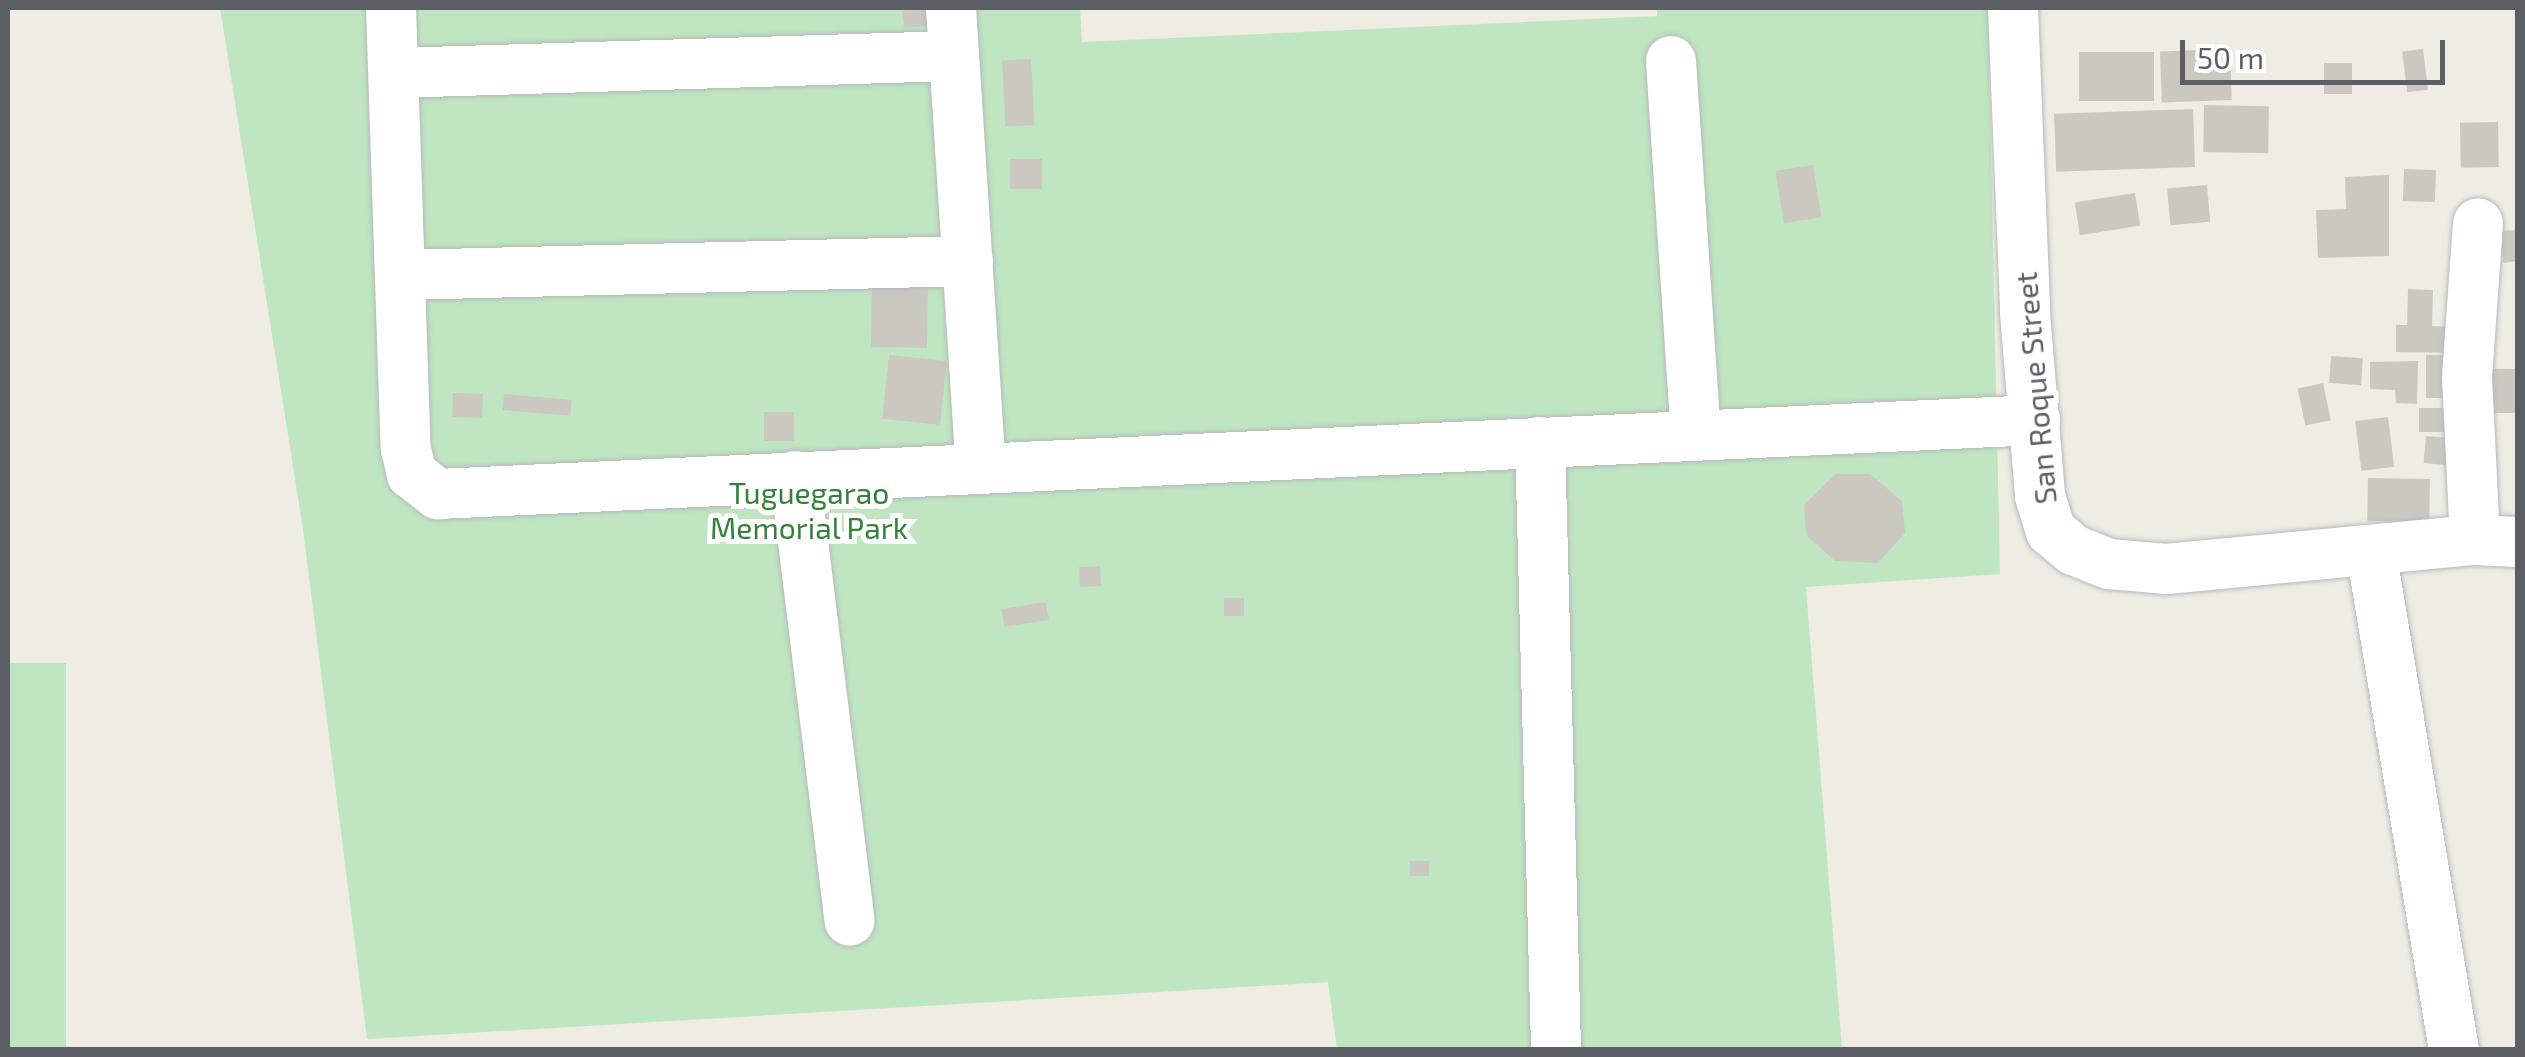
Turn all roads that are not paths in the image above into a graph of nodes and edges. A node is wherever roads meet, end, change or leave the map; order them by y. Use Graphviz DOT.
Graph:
graph roads {
  1 [pos="391,8"];
  2 [pos="2013,8"];
  3 [pos="952,32"];
  4 [pos="1671,61"];
  5 [pos="394,73"];
  6 [pos="2478,223"];
  7 [pos="968,261"];
  8 [pos="401,275"];
  9 [pos="2036,420"];
  10 [pos="1696,434"];
  11 [pos="1540,442"];
  12 [pos="981,466"];
  13 [pos="795,476"];
  14 [pos="2496,541"];
  15 [pos="2371,551"];
  16 [pos="850,922"];
  17 [pos="1556,1050"];
  18 [pos="2454,1050"];
  1 -- 5 [label="street"];
  2 -- 9 [label="street, San Roque Street"];
  3 -- 5 [label="street"];
  3 -- 7 [label="street"];
  4 -- 10 [label="street"];
  5 -- 8 [label="street"];
  6 -- 14 [label="street"];
  7 -- 8 [label="street"];
  7 -- 12 [label="street"];
  8 -- 13 [label="street"];
  9 -- 10 [label="street"];
  9 -- 15 [label="street, San Roque Street"];
  10 -- 11 [label="street"];
  11 -- 12 [label="street"];
  11 -- 17 [label="street"];
  12 -- 13 [label="street"];
  13 -- 16 [label="street"];
  14 -- 15 [label="street, San Roque Street"];
  15 -- 18 [label="street"];
}
